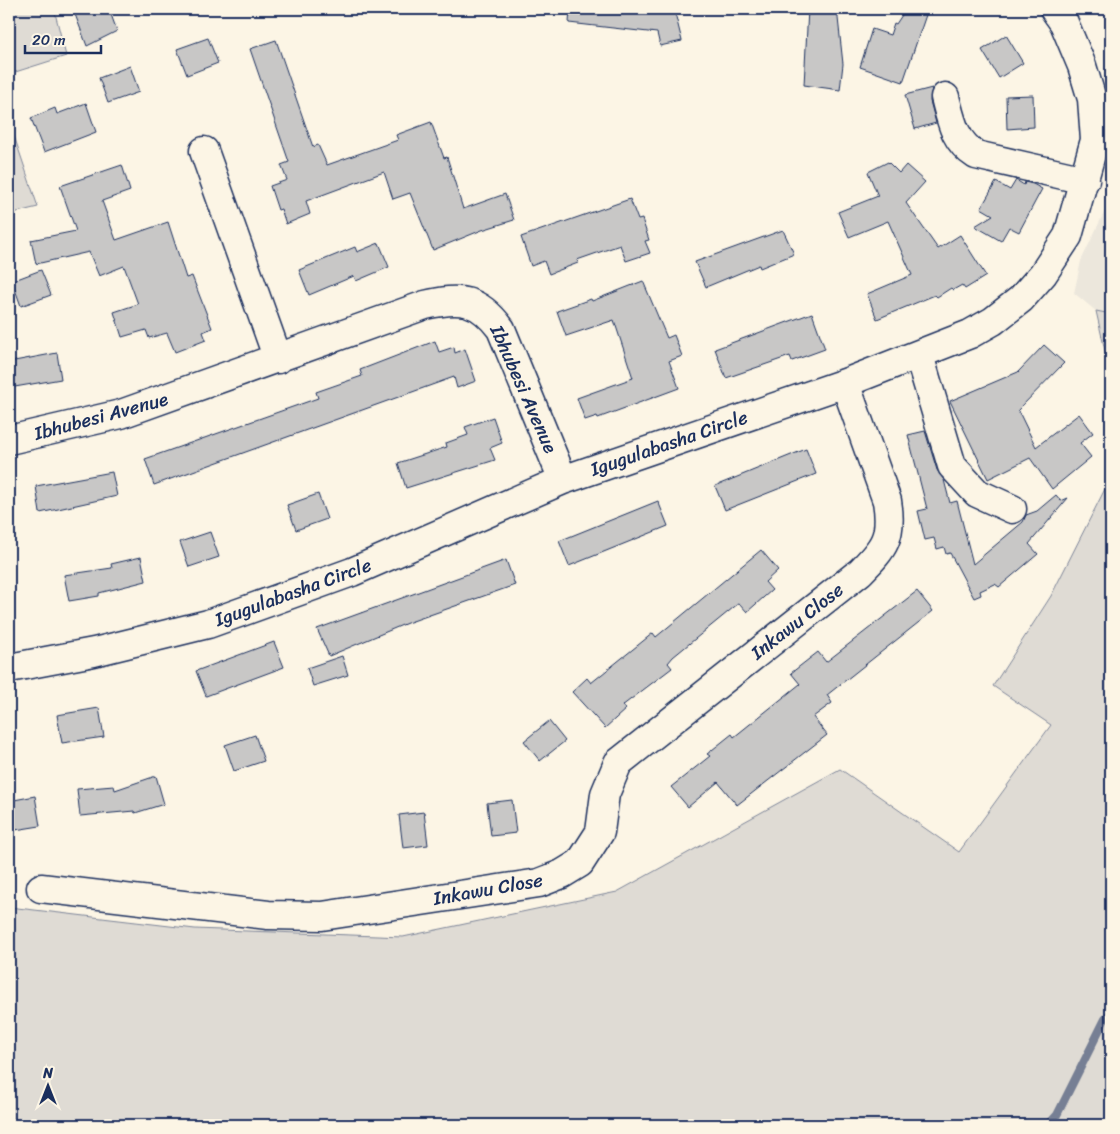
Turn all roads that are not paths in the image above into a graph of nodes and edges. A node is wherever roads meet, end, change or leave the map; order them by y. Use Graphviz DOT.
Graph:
graph roads {
  1 [pos="1054,9"];
  2 [pos="945,97"];
  3 [pos="204,151"];
  4 [pos="1085,180"];
  5 [pos="919,355"];
  6 [pos="278,359"];
  7 [pos="844,383"];
  8 [pos="9,440"];
  9 [pos="563,480"];
  10 [pos="1012,510"];
  11 [pos="9,668"];
  12 [pos="41,888"];
  1 -- 4 [label="street, Igugulabasha Circle"];
  2 -- 4 [label="street"];
  3 -- 6 [label="street"];
  4 -- 5 [label="street, Igugulabasha Circle"];
  5 -- 7 [label="street, Igugulabasha Circle"];
  5 -- 10 [label="street"];
  6 -- 8 [label="street, Ibhubesi Avenue"];
  6 -- 9 [label="street, Ibhubesi Avenue"];
  7 -- 9 [label="street, Igugulabasha Circle"];
  7 -- 12 [label="street, Inkawu Close"];
  9 -- 11 [label="street, Igugulabasha Circle"];
}
